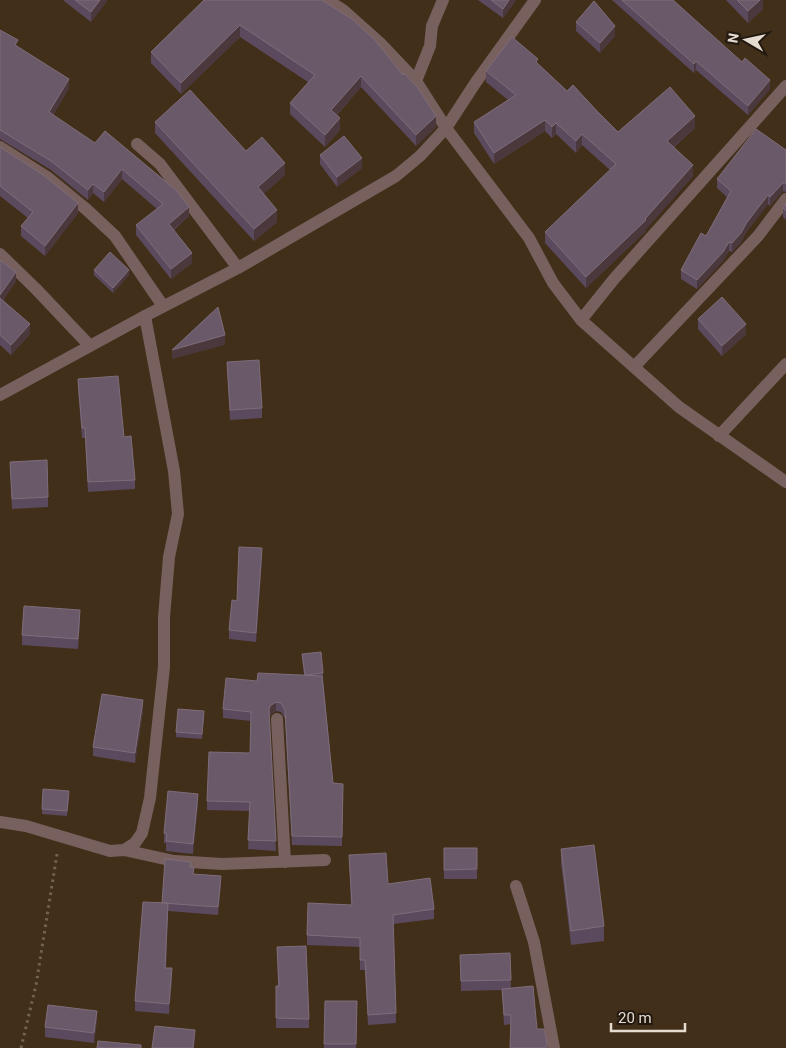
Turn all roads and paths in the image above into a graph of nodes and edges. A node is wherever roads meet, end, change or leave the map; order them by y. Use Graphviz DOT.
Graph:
graph roads {
  1 [pos="327,0"];
  2 [pos="443,0"];
  3 [pos="534,0"];
  4 [pos="416,81"];
  5 [pos="786,86"];
  6 [pos="446,128"];
  7 [pos="137,144"];
  8 [pos="0,146"];
  9 [pos="786,199"];
  10 [pos="0,254"];
  11 [pos="238,268"];
  12 [pos="163,306"];
  13 [pos="145,316"];
  14 [pos="581,320"];
  15 [pos="90,346"];
  16 [pos="786,364"];
  17 [pos="634,367"];
  18 [pos="0,395"];
  19 [pos="719,436"];
  20 [pos="786,482"];
  21 [pos="277,719"];
  22 [pos="0,822"];
  23 [pos="61,836"];
  24 [pos="124,850"];
  25 [pos="325,860"];
  26 [pos="285,862"];
  27 [pos="516,886"];
  28 [pos="22,1048"];
  29 [pos="554,1048"];
  1 -- 4 [label="street"];
  2 -- 4 [label="street"];
  3 -- 6 [label="street"];
  4 -- 6 [label="street"];
  5 -- 14 [label="street"];
  6 -- 11 [label="street"];
  6 -- 14 [label="street"];
  7 -- 11 [label="street"];
  8 -- 12 [label="street"];
  9 -- 17 [label="street"];
  10 -- 15 [label="street"];
  11 -- 12 [label="street"];
  12 -- 13 [label="street"];
  13 -- 15 [label="street"];
  13 -- 24 [label="street"];
  14 -- 17 [label="street"];
  15 -- 18 [label="street"];
  16 -- 19 [label="street"];
  17 -- 19 [label="street"];
  19 -- 20 [label="street"];
  21 -- 26 [label="street"];
  22 -- 23 [label="street"];
  23 -- 24 [label="street"];
  23 -- 28 [label="path"];
  24 -- 26 [label="street"];
  25 -- 26 [label="street"];
  27 -- 29 [label="street"];
}
